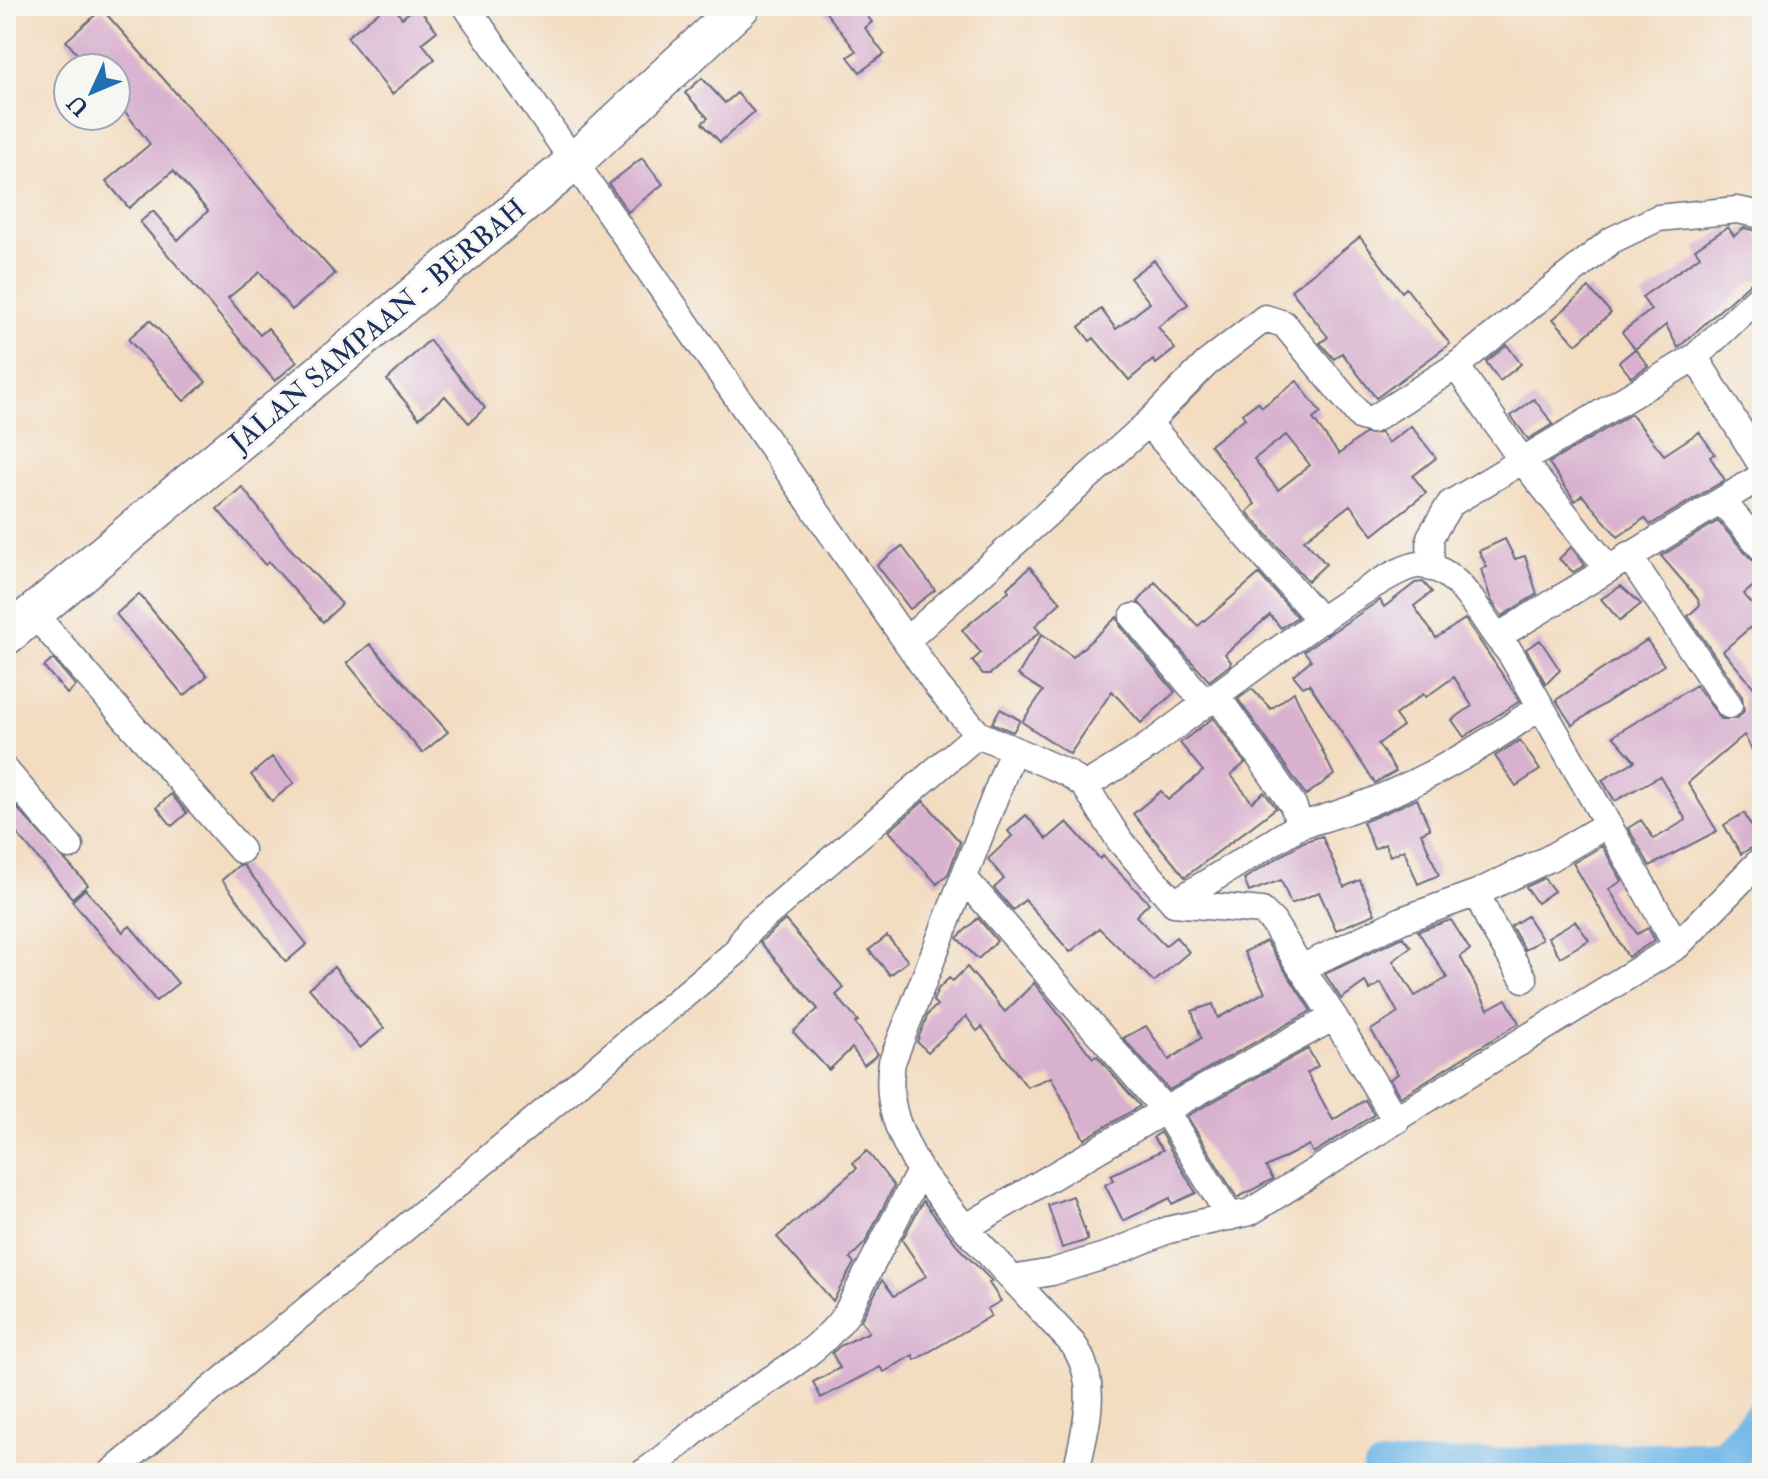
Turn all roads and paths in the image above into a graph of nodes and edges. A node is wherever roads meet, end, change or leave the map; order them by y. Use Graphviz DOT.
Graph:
graph roads {
  1 [pos="466,6"];
  2 [pos="741,6"];
  3 [pos="575,161"];
  4 [pos="1762,215"];
  5 [pos="1762,294"];
  6 [pos="1695,357"];
  7 [pos="1456,366"];
  8 [pos="1148,423"];
  9 [pos="1521,459"];
  10 [pos="1762,466"];
  11 [pos="1762,476"];
  12 [pos="1722,501"];
  13 [pos="1762,548"];
  14 [pos="1618,561"];
  15 [pos="1431,568"];
  16 [pos="1133,617"];
  17 [pos="1321,621"];
  18 [pos="20,625"];
  19 [pos="1497,637"];
  20 [pos="907,640"];
  21 [pos="1212,700"];
  22 [pos="1729,705"];
  23 [pos="1541,706"];
  24 [pos="978,734"];
  25 [pos="1013,750"];
  26 [pos="6,771"];
  27 [pos="1085,786"];
  28 [pos="1300,825"];
  29 [pos="1606,825"];
  30 [pos="70,846"];
  31 [pos="241,850"];
  32 [pos="1762,859"];
  33 [pos="965,879"];
  34 [pos="1477,893"];
  35 [pos="1174,903"];
  36 [pos="1677,946"];
  37 [pos="1301,968"];
  38 [pos="1524,979"];
  39 [pos="1334,1017"];
  40 [pos="1165,1110"];
  41 [pos="1397,1120"];
  42 [pos="920,1171"];
  43 [pos="1230,1217"];
  44 [pos="965,1228"];
  45 [pos="1012,1279"];
  46 [pos="111,1473"];
  47 [pos="643,1473"];
  48 [pos="1076,1473"];
  1 -- 3 [label="street"];
  2 -- 3 [label="main road, JALAN SAMPAAN - BERBAH"];
  3 -- 18 [label="main road, JALAN SAMPAAN - BERBAH"];
  3 -- 20 [label="street"];
  4 -- 7 [label="street"];
  5 -- 6 [label="street"];
  6 -- 9 [label="street"];
  6 -- 10 [label="street"];
  7 -- 8 [label="street"];
  7 -- 9 [label="street"];
  8 -- 17 [label="street"];
  8 -- 20 [label="street"];
  9 -- 14 [label="street"];
  9 -- 15 [label="street"];
  11 -- 12 [label="street"];
  12 -- 13 [label="street"];
  12 -- 14 [label="street"];
  14 -- 19 [label="street"];
  14 -- 22 [label="street"];
  15 -- 17 [label="street"];
  15 -- 19 [label="street"];
  16 -- 21 [label="street"];
  17 -- 21 [label="street"];
  18 -- 31 [label="street"];
  19 -- 23 [label="street"];
  20 -- 24 [label="street"];
  21 -- 27 [label="street"];
  21 -- 28 [label="street"];
  23 -- 28 [label="street"];
  23 -- 29 [label="street"];
  24 -- 25 [label="street"];
  24 -- 46 [label="street"];
  25 -- 27 [label="street"];
  25 -- 33 [label="street"];
  26 -- 30 [label="street"];
  27 -- 35 [label="street"];
  28 -- 35 [label="street"];
  29 -- 34 [label="street"];
  29 -- 36 [label="street"];
  32 -- 36 [label="street"];
  33 -- 40 [label="street"];
  33 -- 42 [label="street"];
  34 -- 37 [label="street"];
  34 -- 38 [label="street"];
  35 -- 37 [label="street"];
  36 -- 41 [label="street"];
  37 -- 39 [label="street"];
  39 -- 40 [label="street"];
  39 -- 41 [label="street"];
  40 -- 43 [label="street"];
  40 -- 44 [label="street"];
  41 -- 43 [label="street"];
  42 -- 44 [label="street"];
  42 -- 47 [label="street"];
  43 -- 45 [label="street"];
  44 -- 45 [label="street"];
  45 -- 48 [label="street"];
}
